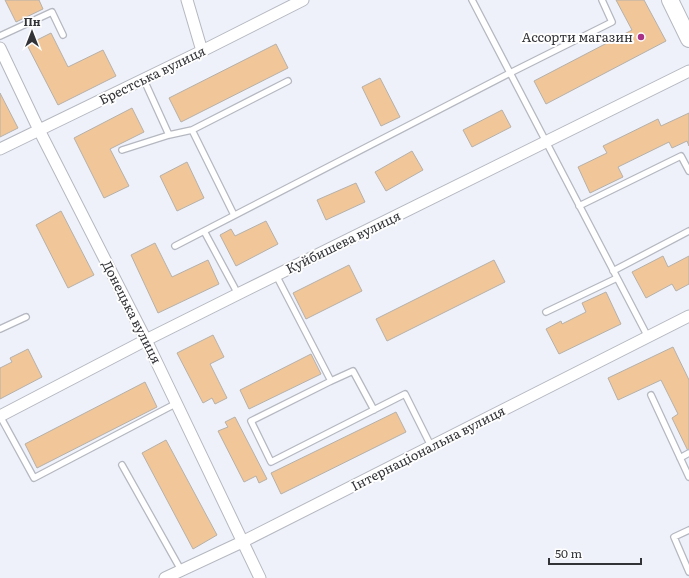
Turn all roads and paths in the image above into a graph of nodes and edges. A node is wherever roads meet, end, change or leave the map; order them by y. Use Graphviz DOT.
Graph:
graph roads {
  1 [pos="187,0"];
  2 [pos="303,0"];
  3 [pos="472,0"];
  4 [pos="602,0"];
  5 [pos="670,0"];
  6 [pos="64,35"];
  7 [pos="0,36"];
  8 [pos="689,39"];
  9 [pos="0,48"];
  10 [pos="202,51"];
  11 [pos="689,71"];
  12 [pos="510,73"];
  13 [pos="144,80"];
  14 [pos="288,81"];
  15 [pos="39,130"];
  16 [pos="192,130"];
  17 [pos="169,136"];
  18 [pos="546,142"];
  19 [pos="0,149"];
  20 [pos="122,150"];
  21 [pos="689,171"];
  22 [pos="580,206"];
  23 [pos="234,216"];
  24 [pos="204,231"];
  25 [pos="689,231"];
  26 [pos="175,246"];
  27 [pos="613,271"];
  28 [pos="276,275"];
  29 [pos="617,278"];
  30 [pos="238,294"];
  31 [pos="546,312"];
  32 [pos="689,316"];
  33 [pos="26,317"];
  34 [pos="0,329"];
  35 [pos="648,337"];
  36 [pos="146,340"];
  37 [pos="331,381"];
  38 [pos="651,396"];
  39 [pos="177,402"];
  40 [pos="374,410"];
  41 [pos="0,416"];
  42 [pos="431,446"];
  43 [pos="689,453"];
  44 [pos="680,458"];
  45 [pos="122,465"];
  46 [pos="689,477"];
  47 [pos="689,530"];
  48 [pos="242,542"];
  49 [pos="181,570"];
  50 [pos="689,572"];
  51 [pos="165,578"];
  52 [pos="260,578"];
  1 -- 10 [label="street"];
  2 -- 10 [label="street, Брестська вулиця"];
  3 -- 12 [label="lane"];
  4 -- 12 [label="lane"];
  5 -- 8 [label="main road"];
  6 -- 7 [label="lane"];
  9 -- 15 [label="street, Донецька вулиця"];
  10 -- 13 [label="street, Брестська вулиця"];
  11 -- 18 [label="street, Куйбишева вулиця"];
  12 -- 18 [label="lane"];
  12 -- 23 [label="lane"];
  13 -- 15 [label="street, Брестська вулиця"];
  13 -- 17 [label="lane"];
  14 -- 16 [label="lane"];
  15 -- 19 [label="street, Брестська вулиця"];
  15 -- 36 [label="street, Донецька вулиця"];
  16 -- 17 [label="lane"];
  16 -- 23 [label="lane"];
  17 -- 20 [label="lane"];
  18 -- 22 [label="lane"];
  18 -- 28 [label="street, Куйбишева вулиця"];
  21 -- 22 [label="lane"];
  22 -- 27 [label="lane"];
  23 -- 24 [label="lane"];
  24 -- 26 [label="lane"];
  24 -- 30 [label="lane"];
  25 -- 27 [label="lane"];
  27 -- 29 [label="lane"];
  28 -- 30 [label="street, Куйбишева вулиця"];
  28 -- 37 [label="lane"];
  29 -- 31 [label="lane"];
  29 -- 35 [label="lane"];
  30 -- 36 [label="street, Куйбишева вулиця"];
  32 -- 35 [label="street, Інтернаціональна вулиця"];
  33 -- 34 [label="lane"];
  35 -- 42 [label="street, Інтернаціональна вулиця"];
  36 -- 39 [label="street, Донецька вулиця"];
  36 -- 41 [label="street, Куйбишева вулиця"];
  37 -- 40 [label="lane"];
  37 -- 40 [label="lane"];
  38 -- 44 [label="lane"];
  39 -- 41 [label="lane"];
  39 -- 48 [label="street, Донецька вулиця"];
  40 -- 42 [label="lane"];
  42 -- 48 [label="street, Інтернаціональна вулиця"];
  43 -- 44 [label="lane"];
  44 -- 46 [label="lane"];
  45 -- 49 [label="lane"];
  47 -- 50 [label="lane"];
  48 -- 49 [label="street, Інтернаціональна вулиця"];
  48 -- 52 [label="street, Донецька вулиця"];
  49 -- 51 [label="street, Інтернаціональна вулиця"];
}
